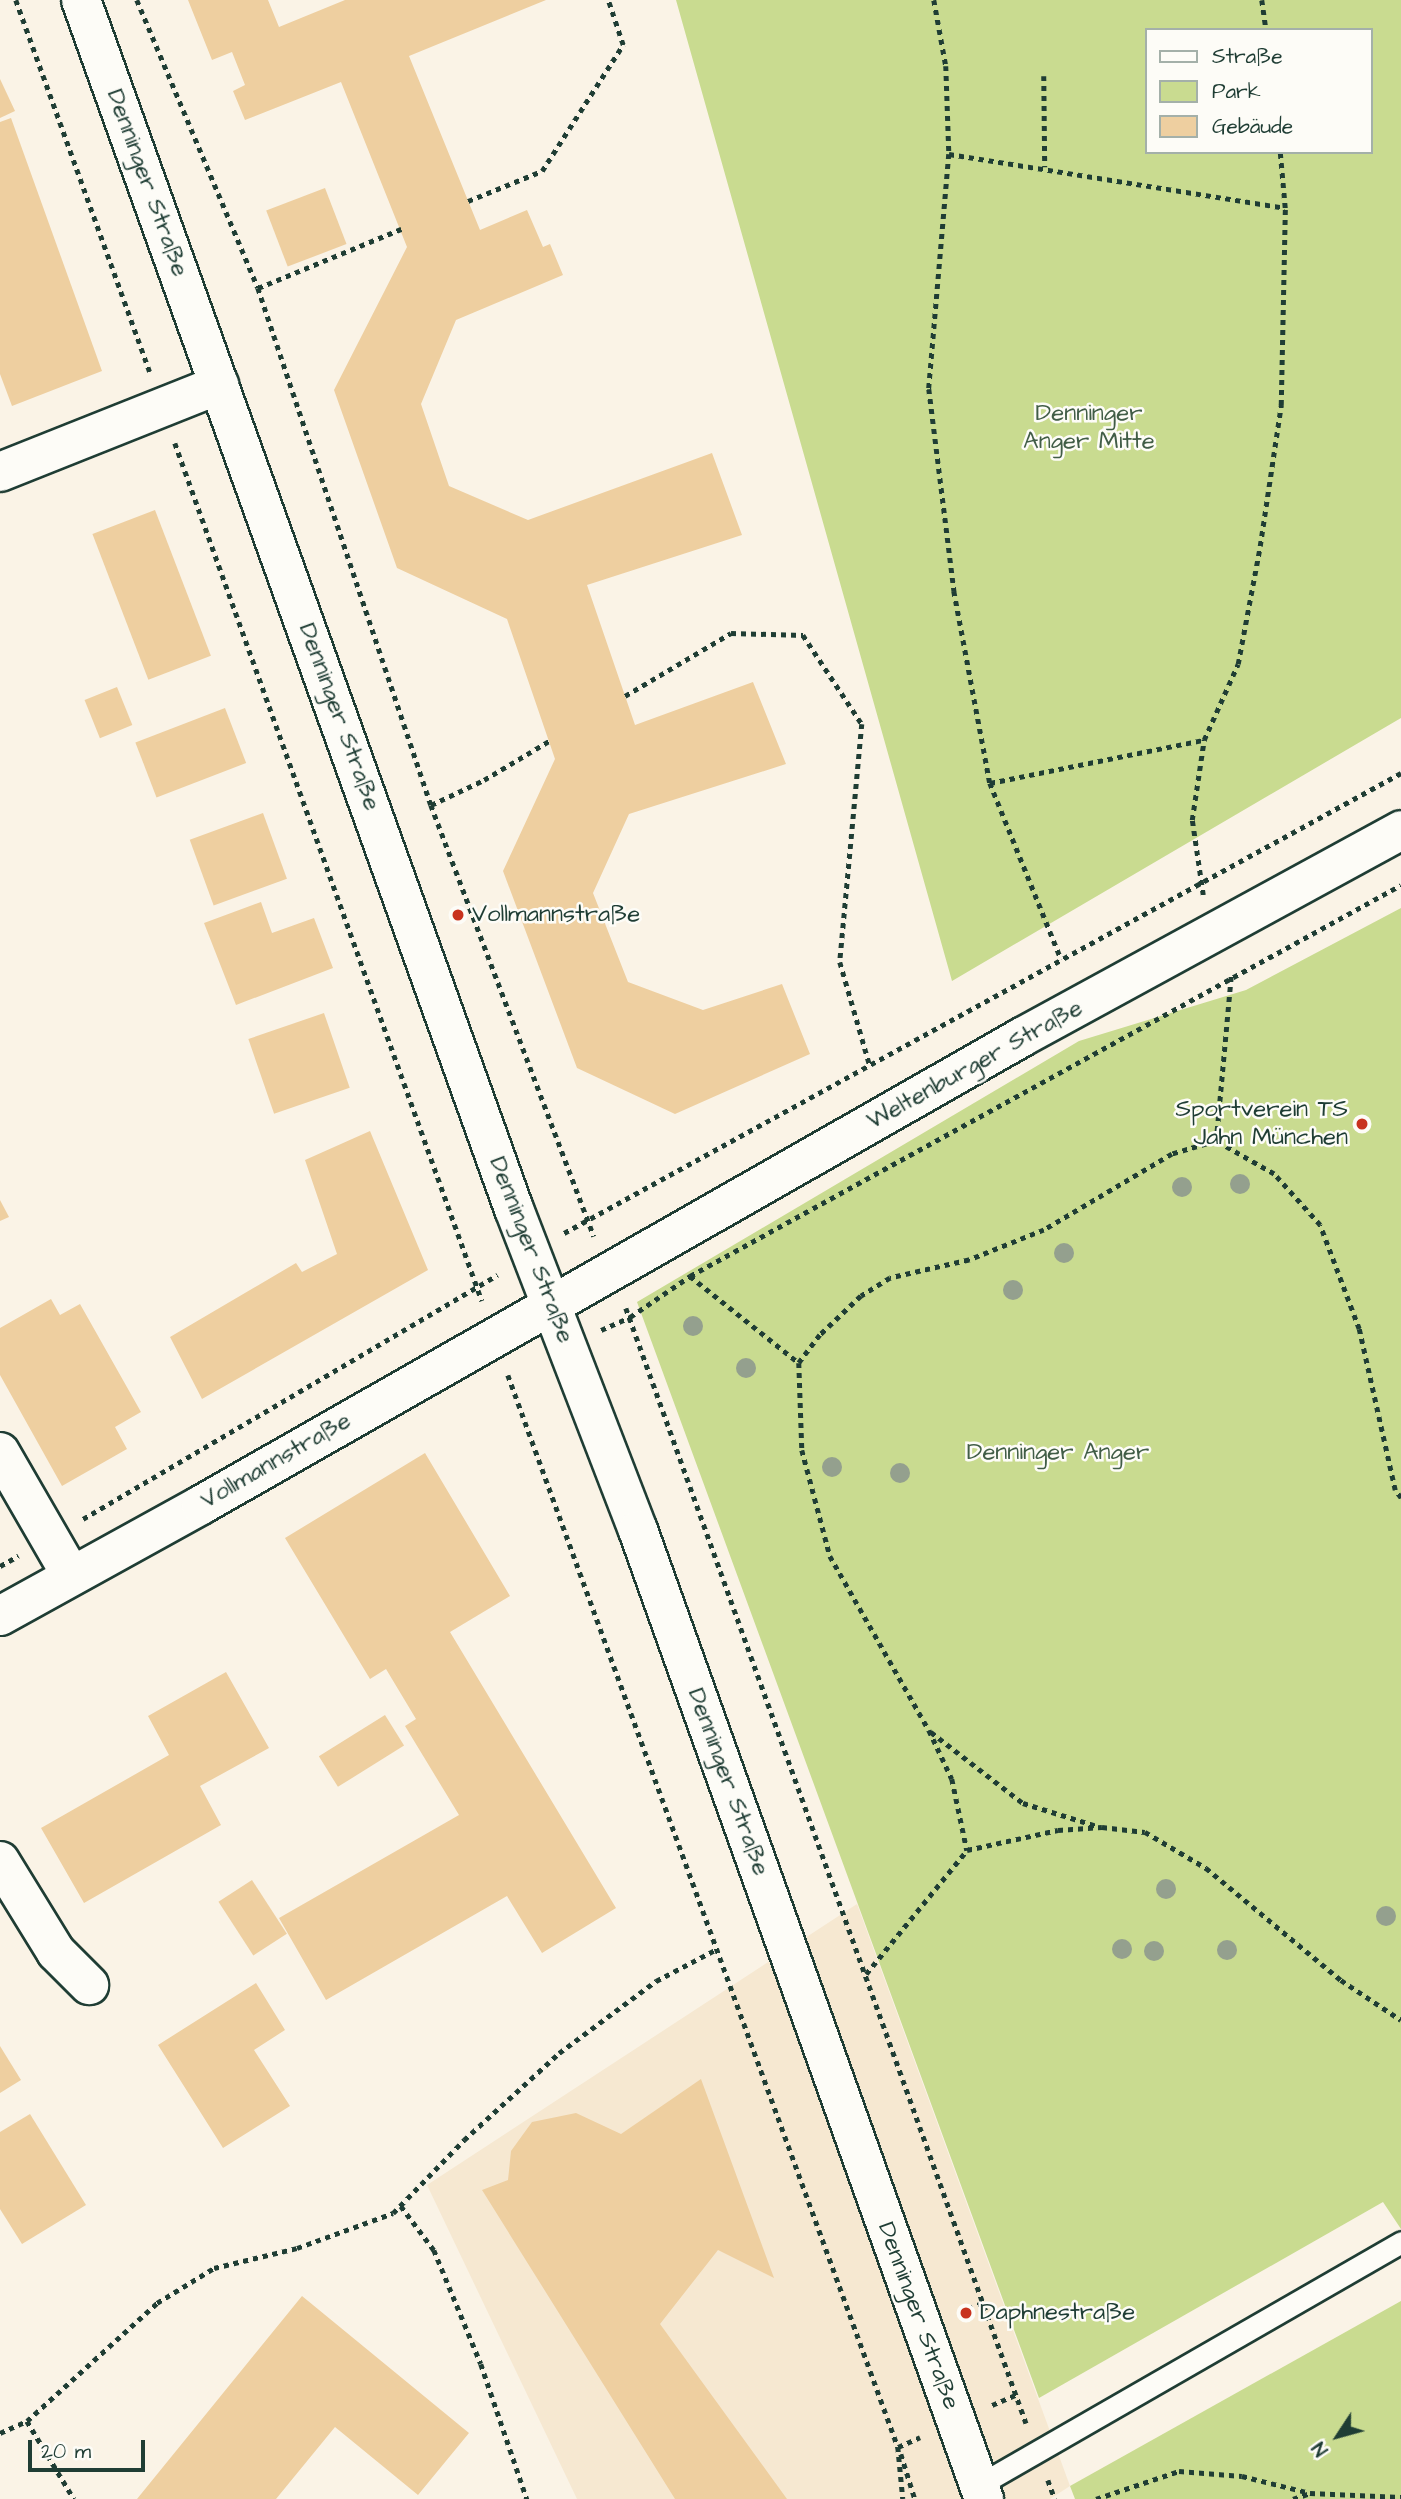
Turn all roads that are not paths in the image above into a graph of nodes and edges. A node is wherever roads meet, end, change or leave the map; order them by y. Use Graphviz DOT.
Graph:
graph roads {
  1 [pos="81,0"];
  2 [pos="219,384"];
  3 [pos="0,472"];
  4 [pos="1401,830"];
  5 [pos="550,1304"];
  6 [pos="0,1452"];
  7 [pos="71,1575"];
  8 [pos="0,1616"];
  9 [pos="0,1861"];
  10 [pos="89,1985"];
  11 [pos="1401,2242"];
  12 [pos="981,2492"];
  1 -- 2 [label="street, Denninger Straße"];
  2 -- 3 [label="street"];
  2 -- 5 [label="street, Denninger Straße"];
  4 -- 5 [label="street, Weltenburger Straße"];
  5 -- 7 [label="street, Vollmannstraße"];
  5 -- 12 [label="street, Denninger Straße"];
  6 -- 7 [label="street"];
  7 -- 8 [label="street, Vollmannstraße"];
  9 -- 10 [label="street"];
  11 -- 12 [label="lane"];
}
